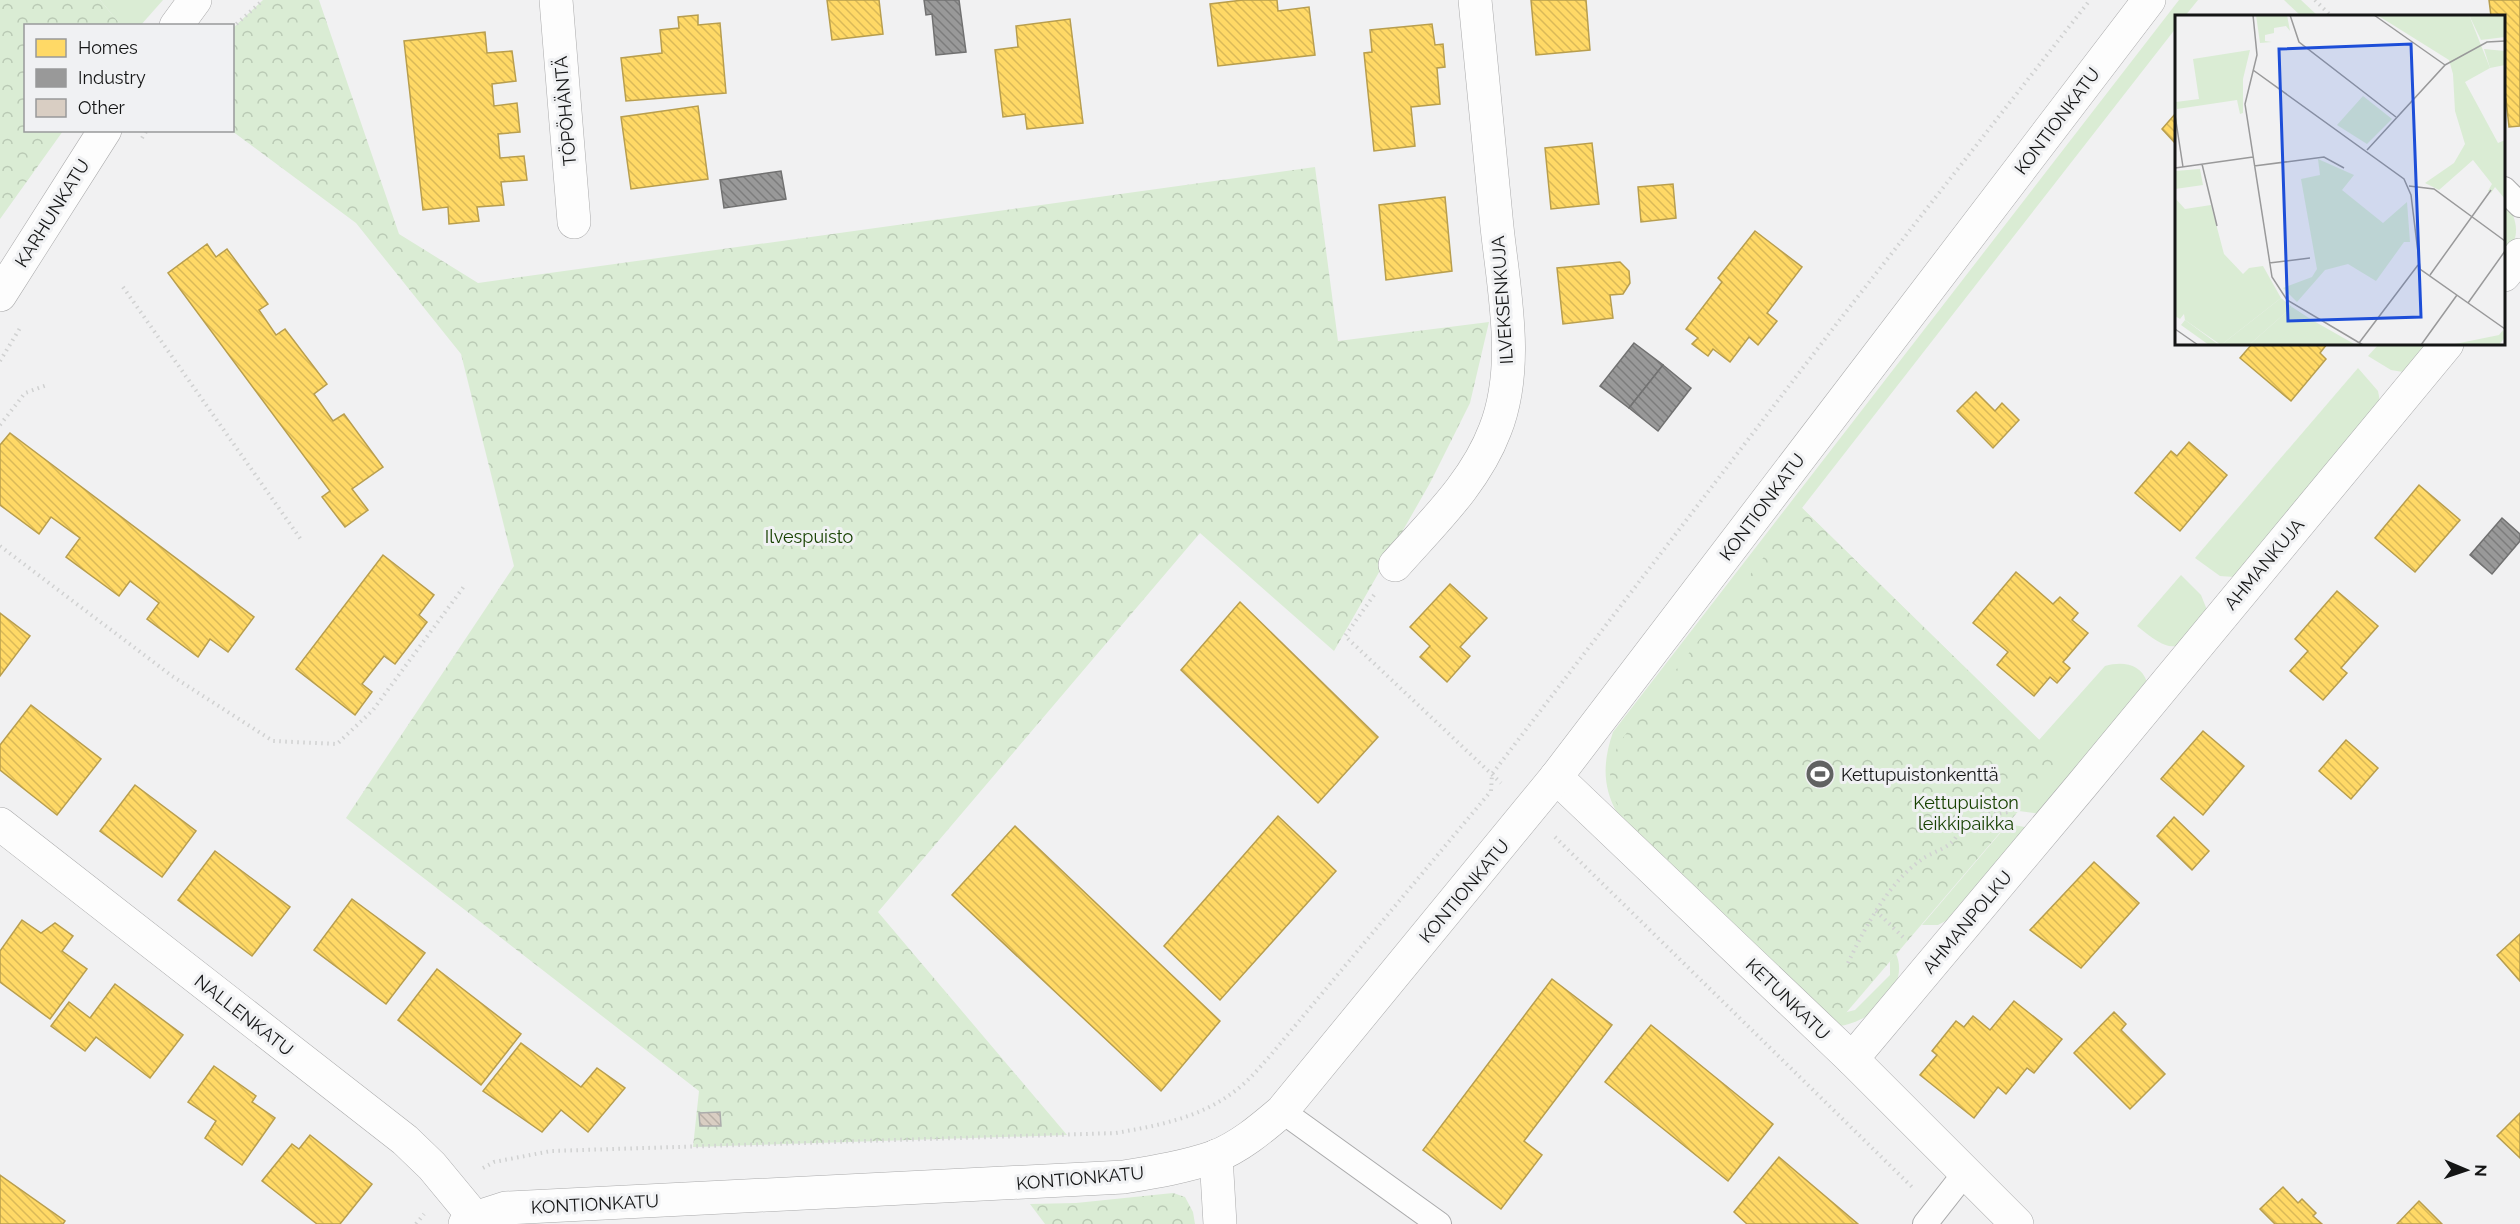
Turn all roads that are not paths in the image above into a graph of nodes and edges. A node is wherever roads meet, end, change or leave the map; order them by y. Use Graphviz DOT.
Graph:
graph roads {
  1 [pos="195,0"];
  2 [pos="556,0"];
  3 [pos="1475,0"];
  4 [pos="2149,0"];
  5 [pos="177,24"];
  6 [pos="104,132"];
  7 [pos="2505,190"];
  8 [pos="2520,205"];
  9 [pos="574,222"];
  10 [pos="2520,255"];
  11 [pos="2505,274"];
  12 [pos="0,295"];
  13 [pos="2446,345"];
  14 [pos="1395,565"];
  15 [pos="1556,777"];
  16 [pos="2082,785"];
  17 [pos="0,824"];
  18 [pos="1852,1059"];
  19 [pos="1282,1111"];
  20 [pos="1216,1156"];
  21 [pos="1965,1173"];
  22 [pos="1930,1217"];
  23 [pos="470,1221"];
  24 [pos="1220,1224"];
  25 [pos="1439,1224"];
  26 [pos="2017,1224"];
  1 -- 5 [label="street"];
  2 -- 9 [label="street, TÖPÖHÄNTÄ"];
  3 -- 14 [label="street, ILVEKSENKUJA"];
  4 -- 15 [label="street, KONTIONKATU"];
  6 -- 12 [label="street, KARHUNKATU"];
  7 -- 8 [label="lane"];
  10 -- 11 [label="street"];
  13 -- 16 [label="street, AHMANKUJA"];
  15 -- 18 [label="street, KETUNKATU"];
  15 -- 19 [label="street, KONTIONKATU"];
  16 -- 18 [label="street, AHMANPOLKU"];
  17 -- 23 [label="street, NALLENKATU"];
  18 -- 21 [label="street, KETUNKATU"];
  19 -- 20 [label="street, KONTIONKATU"];
  19 -- 25 [label="lane"];
  20 -- 23 [label="street, KONTIONKATU"];
  20 -- 24 [label="street"];
  21 -- 22 [label="lane"];
  21 -- 26 [label="street, KETUNKATU"];
}
